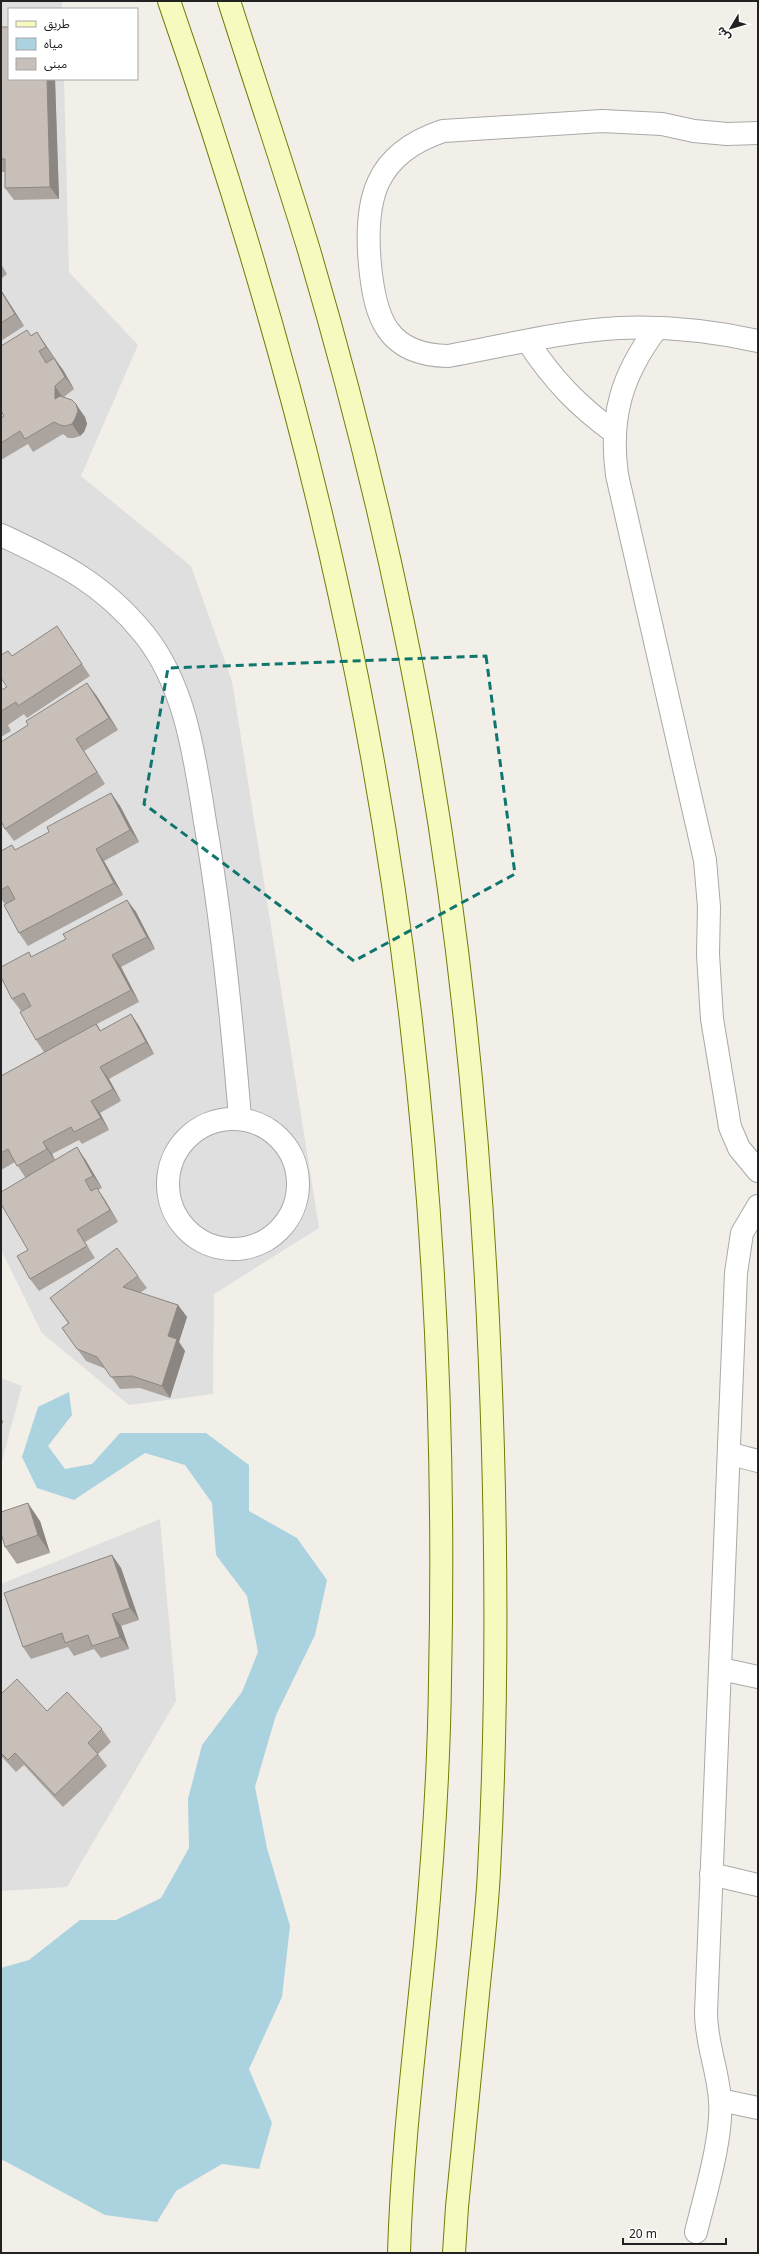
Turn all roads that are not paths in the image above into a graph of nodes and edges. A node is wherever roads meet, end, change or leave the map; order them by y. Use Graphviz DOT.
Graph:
graph roads {
  1 [pos="170,1"];
  2 [pos="229,1"];
  3 [pos="758,134"];
  4 [pos="657,328"];
  5 [pos="758,341"];
  6 [pos="528,342"];
  7 [pos="615,433"];
  8 [pos="1,535"];
  9 [pos="240,1118"];
  10 [pos="758,1171"];
  11 [pos="758,1206"];
  12 [pos="730,1454"];
  13 [pos="758,1461"];
  14 [pos="720,1669"];
  15 [pos="758,1677"];
  16 [pos="712,1874"];
  17 [pos="758,1885"];
  18 [pos="720,2100"];
  19 [pos="758,2108"];
  20 [pos="696,2232"];
  21 [pos="399,2253"];
  22 [pos="454,2253"];
  1 -- 21 [label="street"];
  2 -- 22 [label="street"];
  3 -- 6 [label="street"];
  4 -- 5 [label="street"];
  4 -- 6 [label="street"];
  4 -- 7 [label="street"];
  6 -- 7 [label="street"];
  7 -- 10 [label="street"];
  8 -- 9 [label="street"];
  9 -- 9 [label="street"];
  11 -- 12 [label="street"];
  12 -- 13 [label="street"];
  12 -- 14 [label="street"];
  14 -- 15 [label="street"];
  14 -- 16 [label="street"];
  16 -- 17 [label="street"];
  16 -- 18 [label="street"];
  18 -- 19 [label="street"];
  18 -- 20 [label="street"];
}
